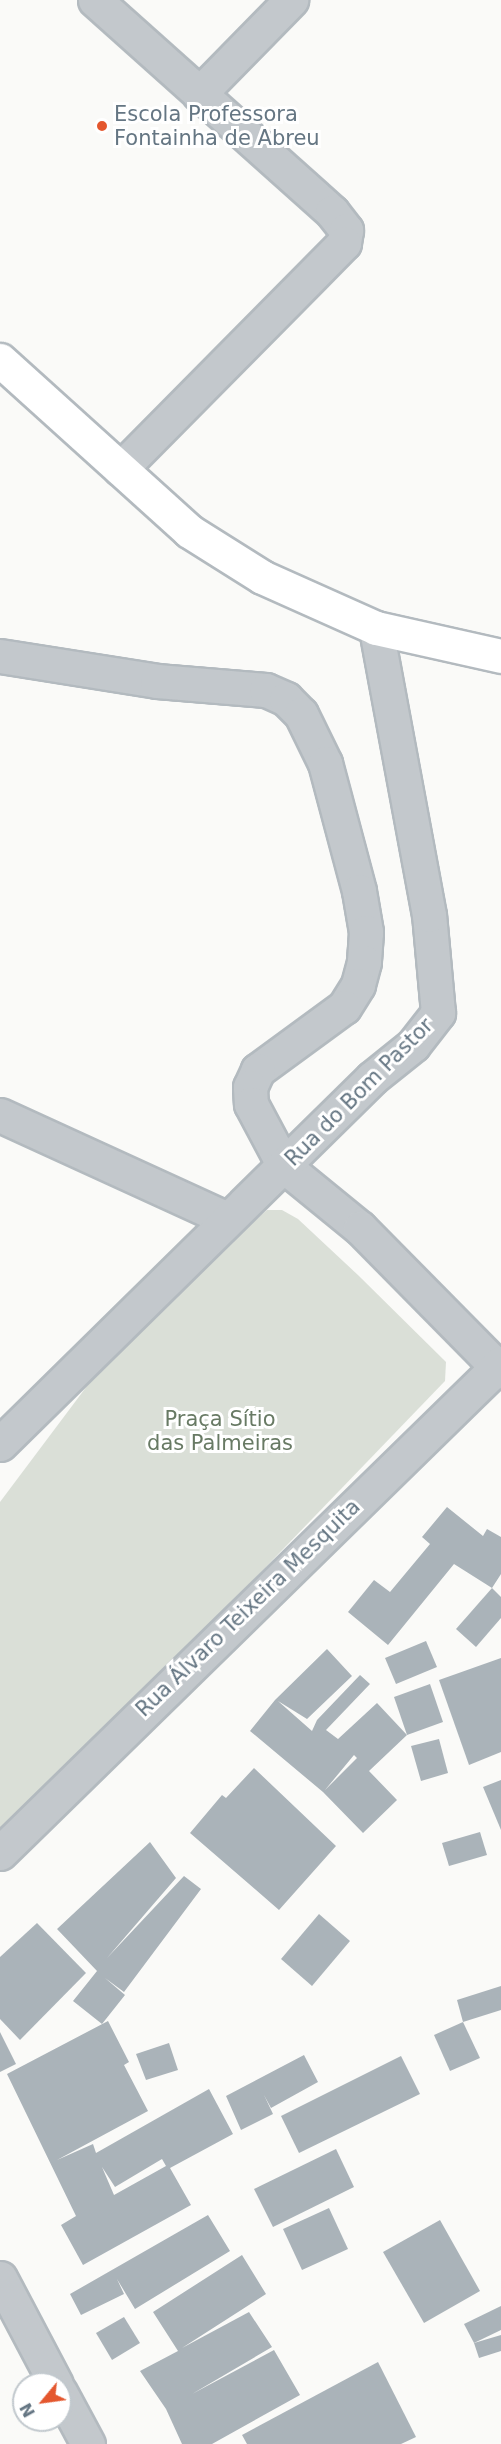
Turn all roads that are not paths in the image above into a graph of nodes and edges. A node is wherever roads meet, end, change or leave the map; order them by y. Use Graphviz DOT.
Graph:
graph roads {
  1 [pos="94,0"];
  2 [pos="291,0"];
  3 [pos="199,94"];
  4 [pos="0,360"];
  5 [pos="120,469"];
  6 [pos="376,628"];
  7 [pos="0,656"];
  8 [pos="501,656"];
  9 [pos="0,1115"];
  10 [pos="284,1166"];
  11 [pos="227,1219"];
  12 [pos="500,1366"];
  13 [pos="0,1444"];
  14 [pos="0,1853"];
  15 [pos="0,2278"];
  16 [pos="50,2372"];
  17 [pos="72,2414"];
  18 [pos="88,2444"];
  1 -- 3 [label="street"];
  2 -- 3 [label="street"];
  3 -- 5 [label="street"];
  4 -- 5 [label="main road"];
  5 -- 6 [label="main road"];
  6 -- 8 [label="main road"];
  6 -- 10 [label="street, Rua do Bom Pastor"];
  7 -- 10 [label="street"];
  9 -- 11 [label="street"];
  10 -- 11 [label="street, Rua do Bom Pastor"];
  10 -- 12 [label="street"];
  11 -- 13 [label="street, Rua do Bom Pastor"];
  12 -- 14 [label="street, Rua Álvaro Teixeira Mesquita"];
  15 -- 16 [label="street"];
  17 -- 18 [label="street"];
}
